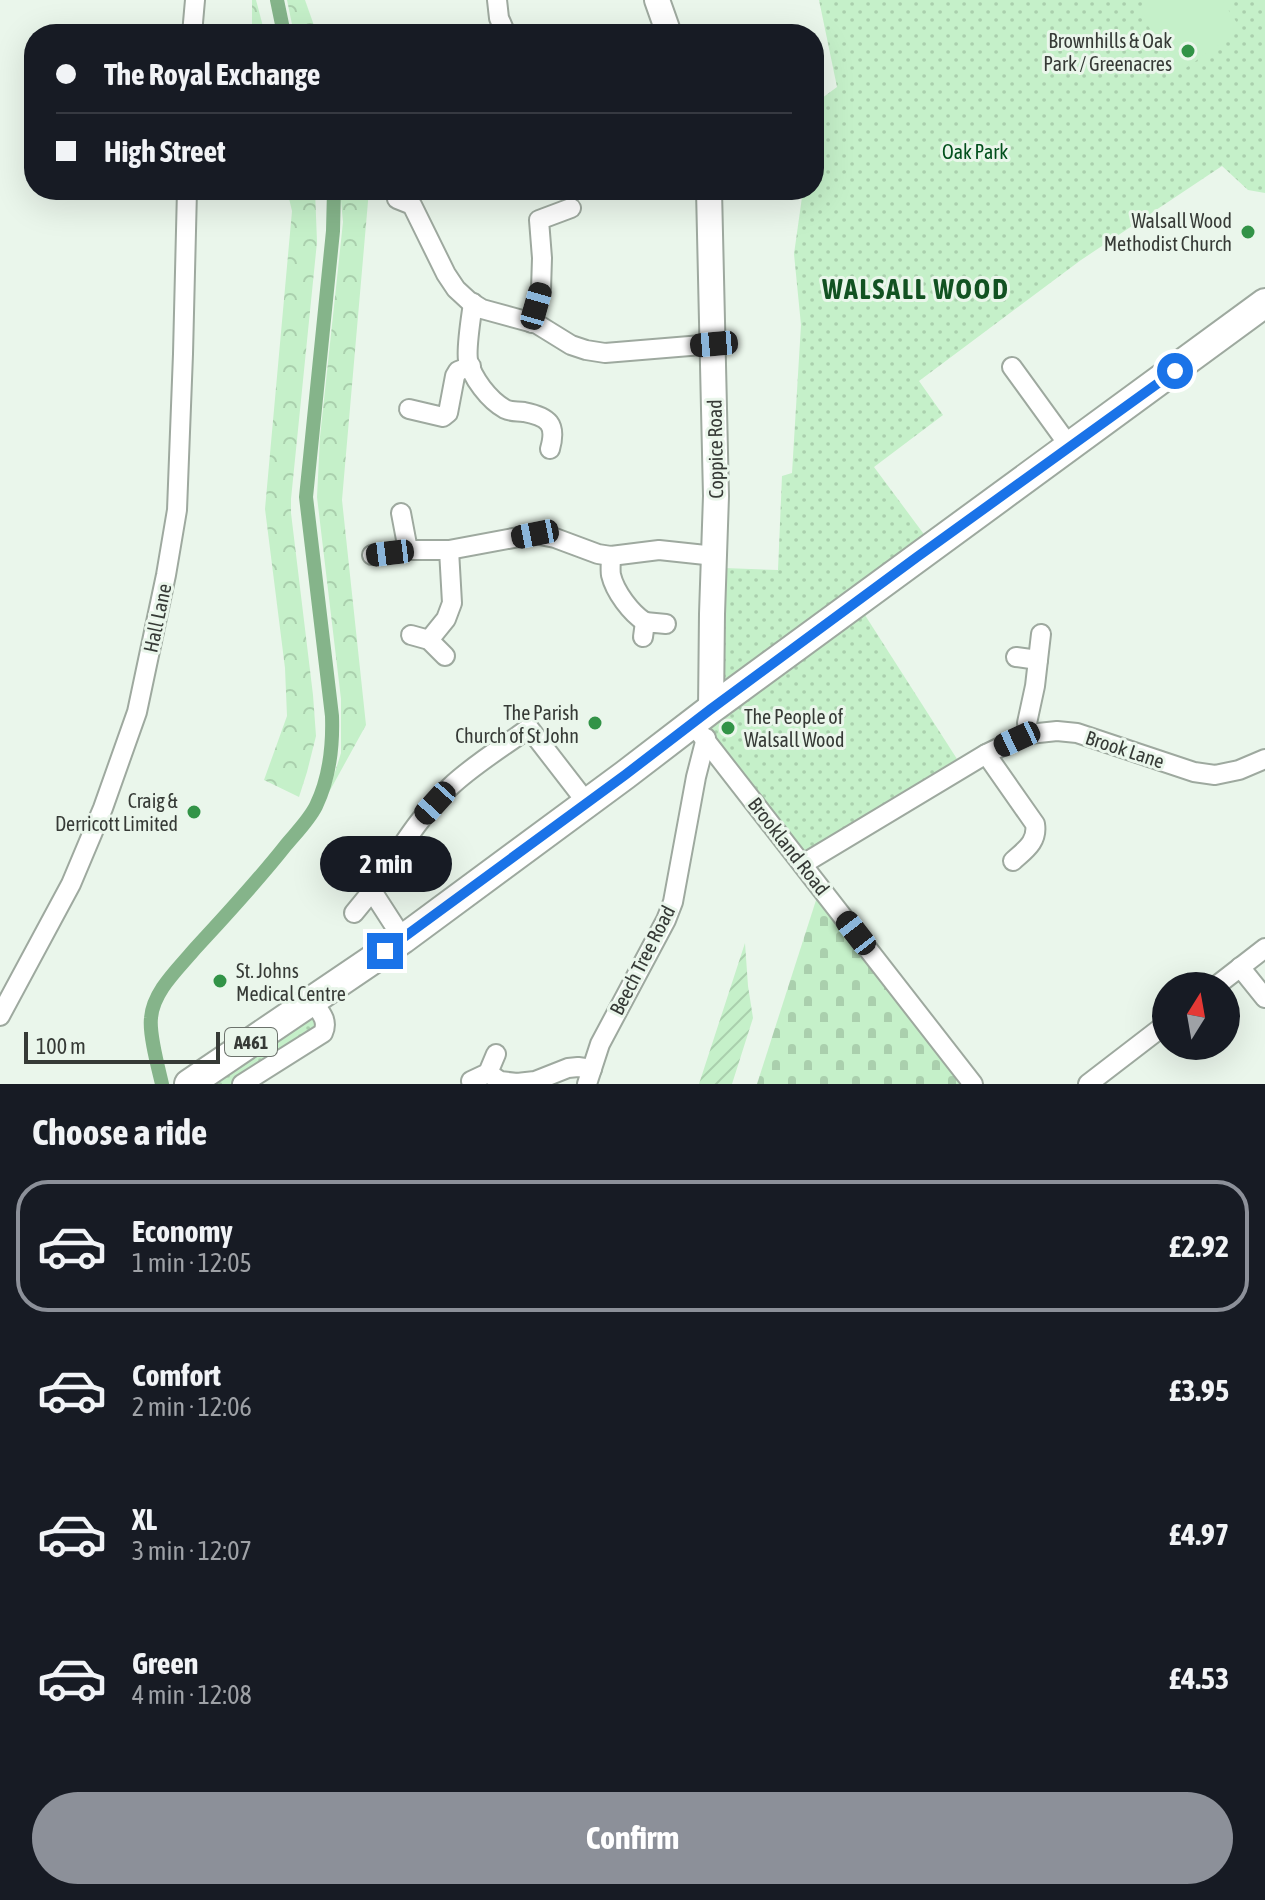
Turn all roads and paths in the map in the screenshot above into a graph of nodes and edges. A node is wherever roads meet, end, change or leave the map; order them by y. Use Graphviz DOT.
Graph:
graph roads {
  1 [pos="195,0"];
  2 [pos="497,0"];
  3 [pos="657,0"];
  4 [pos="193,24"];
  5 [pos="502,24"];
  6 [pos="665,24"];
  7 [pos="187,200"];
  8 [pos="400,200"];
  9 [pos="709,200"];
  10 [pos="571,208"];
  11 [pos="473,303"];
  12 [pos="1265,303"];
  13 [pos="532,323"];
  14 [pos="714,344"];
  15 [pos="471,366"];
  16 [pos="1012,367"];
  17 [pos="409,409"];
  18 [pos="1070,447"];
  19 [pos="550,449"];
  20 [pos="401,513"];
  21 [pos="408,550"];
  22 [pos="449,550"];
  23 [pos="372,555"];
  24 [pos="611,556"];
  25 [pos="715,556"];
  26 [pos="666,624"];
  27 [pos="1041,634"];
  28 [pos="445,656"];
  29 [pos="1016,657"];
  30 [pos="1038,660"];
  31 [pos="703,723"];
  32 [pos="1029,734"];
  33 [pos="986,754"];
  34 [pos="1265,759"];
  35 [pos="587,803"];
  36 [pos="1013,861"];
  37 [pos="803,864"];
  38 [pos="372,891"];
  39 [pos="354,913"];
  40 [pos="403,939"];
  41 [pos="1265,948"];
  42 [pos="1240,967"];
  43 [pos="1234,972"];
  44 [pos="1265,998"];
  45 [pos="312,1001"];
  46 [pos="0,1016"];
  47 [pos="1152,1035"];
  48 [pos="496,1054"];
  49 [pos="590,1077"];
  50 [pos="189,1084"];
  51 [pos="242,1084"];
  52 [pos="973,1084"];
  53 [pos="1088,1084"];
  1 -- 4 [label="street"];
  2 -- 5 [label="street"];
  3 -- 6 [label="main road"];
  7 -- 46 [label="street, Hall Lane"];
  8 -- 11 [label="street"];
  9 -- 14 [label="main road, Coppice Road"];
  10 -- 13 [label="street"];
  11 -- 13 [label="street"];
  11 -- 15 [label="street"];
  12 -- 18 [label="highway, A461"];
  13 -- 14 [label="street"];
  14 -- 25 [label="main road, Coppice Road"];
  15 -- 17 [label="street"];
  15 -- 19 [label="street"];
  16 -- 18 [label="street"];
  18 -- 31 [label="highway, A461"];
  20 -- 21 [label="street"];
  21 -- 22 [label="street"];
  21 -- 23 [label="street"];
  22 -- 24 [label="street"];
  22 -- 28 [label="street"];
  24 -- 25 [label="street"];
  24 -- 26 [label="street"];
  25 -- 31 [label="main road, Coppice Road"];
  27 -- 30 [label="street"];
  29 -- 30 [label="street"];
  30 -- 32 [label="street"];
  31 -- 35 [label="highway, A461"];
  31 -- 37 [label="street, Brookland Road"];
  31 -- 49 [label="street, Beech Tree Road"];
  32 -- 33 [label="street, Brook Lane"];
  32 -- 34 [label="street, Brook Lane"];
  33 -- 36 [label="street"];
  33 -- 37 [label="street, Brook Lane"];
  35 -- 38 [label="street"];
  35 -- 40 [label="highway, A461"];
  37 -- 52 [label="street, Brookland Road"];
  38 -- 39 [label="street"];
  38 -- 40 [label="street"];
  40 -- 45 [label="highway, A461"];
  41 -- 42 [label="street"];
  42 -- 43 [label="street"];
  42 -- 44 [label="street"];
  45 -- 50 [label="highway, A461"];
  45 -- 51 [label="street"];
  47 -- 53 [label="street"];
  48 -- 49 [label="street"];
}
